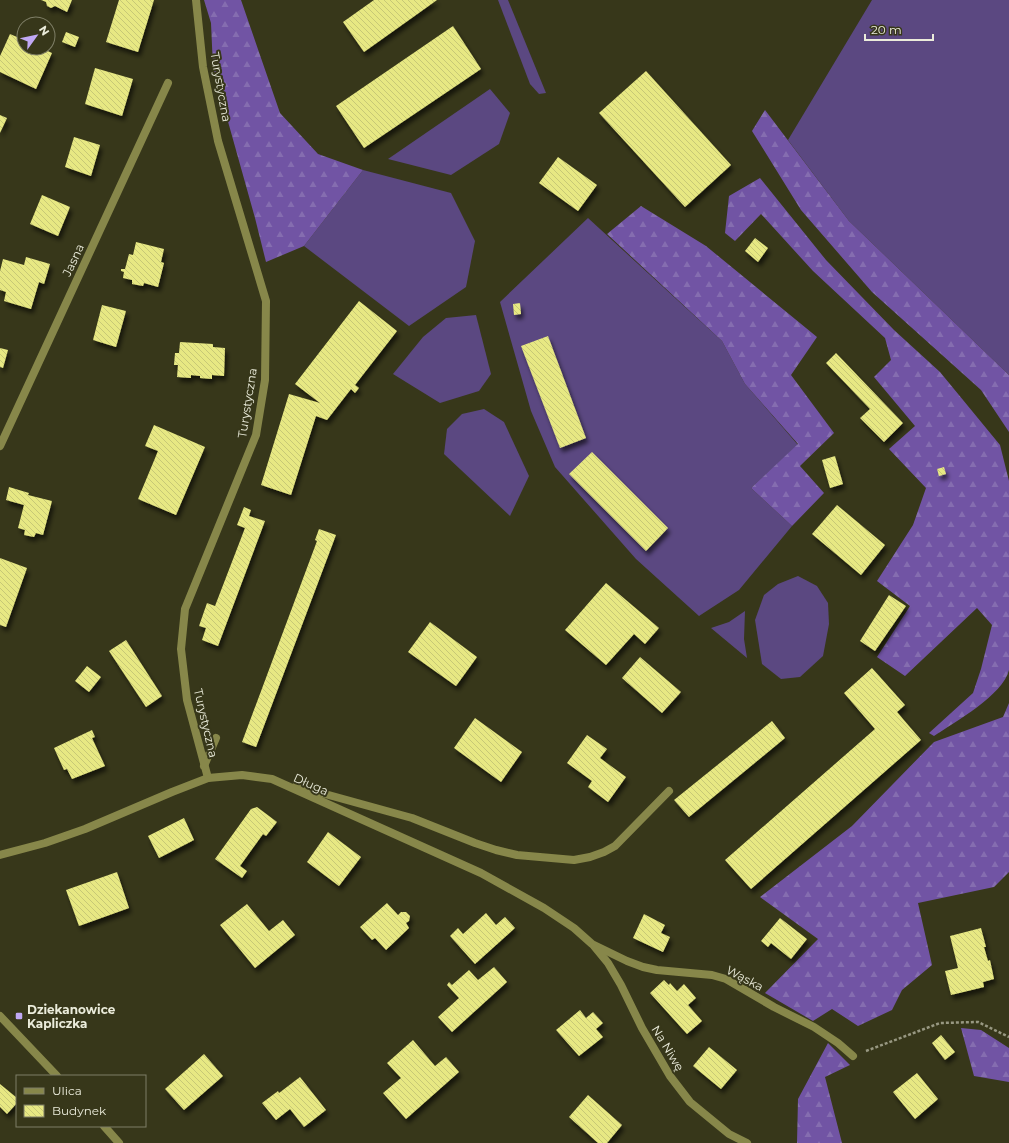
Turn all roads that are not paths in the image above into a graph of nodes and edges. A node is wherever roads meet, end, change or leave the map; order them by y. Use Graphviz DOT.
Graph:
graph roads {
  1 [pos="196,0"];
  2 [pos="168,83"];
  3 [pos="0,446"];
  4 [pos="216,738"];
  5 [pos="204,766"];
  6 [pos="208,778"];
  7 [pos="272,779"];
  8 [pos="669,791"];
  9 [pos="0,855"];
  10 [pos="592,944"];
  11 [pos="0,1016"];
  12 [pos="853,1056"];
  13 [pos="56,1075"];
  14 [pos="105,1127"];
  15 [pos="119,1143"];
  16 [pos="747,1143"];
  1 -- 5 [label="street, Turystyczna"];
  2 -- 3 [label="street, Jasna"];
  4 -- 5 [label="street"];
  5 -- 6 [label="street, Turystyczna"];
  6 -- 7 [label="street, Długa"];
  6 -- 9 [label="street, Długa"];
  7 -- 8 [label="street"];
  7 -- 10 [label="street, Długa"];
  10 -- 12 [label="street, Wąska"];
  10 -- 16 [label="street, Na Niwę"];
  11 -- 13 [label="street"];
  14 -- 15 [label="street"];
}
